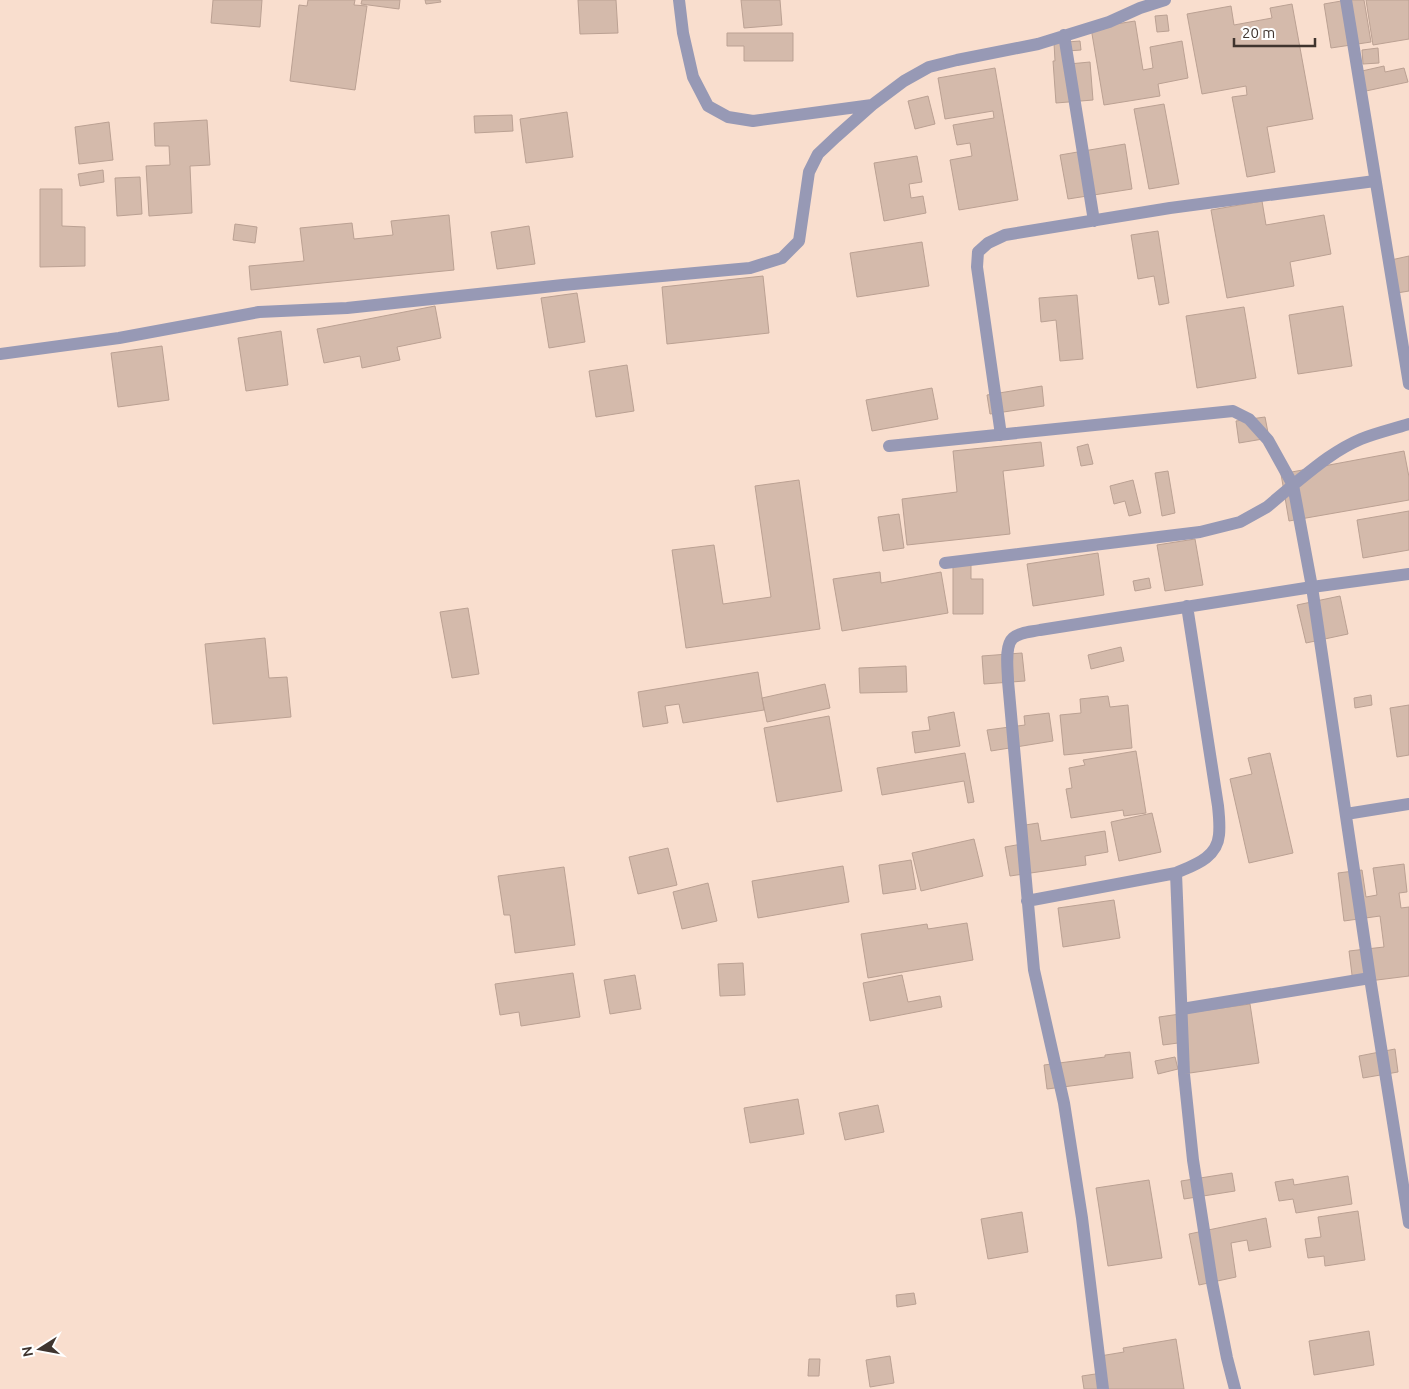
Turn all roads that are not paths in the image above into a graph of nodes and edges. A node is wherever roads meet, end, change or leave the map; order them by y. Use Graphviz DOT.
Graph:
graph roads {
  1 [pos="679,0"];
  2 [pos="1165,0"];
  3 [pos="1346,0"];
  4 [pos="1064,35"];
  5 [pos="872,105"];
  6 [pos="1375,181"];
  7 [pos="1094,221"];
  8 [pos="0,354"];
  9 [pos="1409,384"];
  10 [pos="1409,424"];
  11 [pos="1000,435"];
  12 [pos="889,446"];
  13 [pos="1293,486"];
  14 [pos="945,563"];
  15 [pos="1409,574"];
  16 [pos="1312,587"];
  17 [pos="1187,606"];
  18 [pos="1409,804"];
  19 [pos="1346,814"];
  20 [pos="1176,873"];
  21 [pos="1027,901"];
  22 [pos="1370,978"];
  23 [pos="1182,1009"];
  24 [pos="1409,1222"];
  25 [pos="1103,1389"];
  26 [pos="1235,1389"];
  1 -- 5 [label="street"];
  2 -- 4 [label="street"];
  3 -- 6 [label="street"];
  4 -- 5 [label="street"];
  4 -- 7 [label="street"];
  5 -- 8 [label="street"];
  6 -- 7 [label="street"];
  6 -- 9 [label="street"];
  7 -- 11 [label="street"];
  10 -- 13 [label="street"];
  11 -- 12 [label="street"];
  11 -- 13 [label="street"];
  13 -- 14 [label="street"];
  13 -- 16 [label="street"];
  15 -- 16 [label="street"];
  16 -- 17 [label="street"];
  16 -- 19 [label="street"];
  17 -- 20 [label="street"];
  17 -- 21 [label="street"];
  18 -- 19 [label="street"];
  19 -- 22 [label="street"];
  20 -- 21 [label="street"];
  20 -- 23 [label="street"];
  21 -- 25 [label="street"];
  22 -- 23 [label="street"];
  22 -- 24 [label="street"];
  23 -- 26 [label="street"];
}
